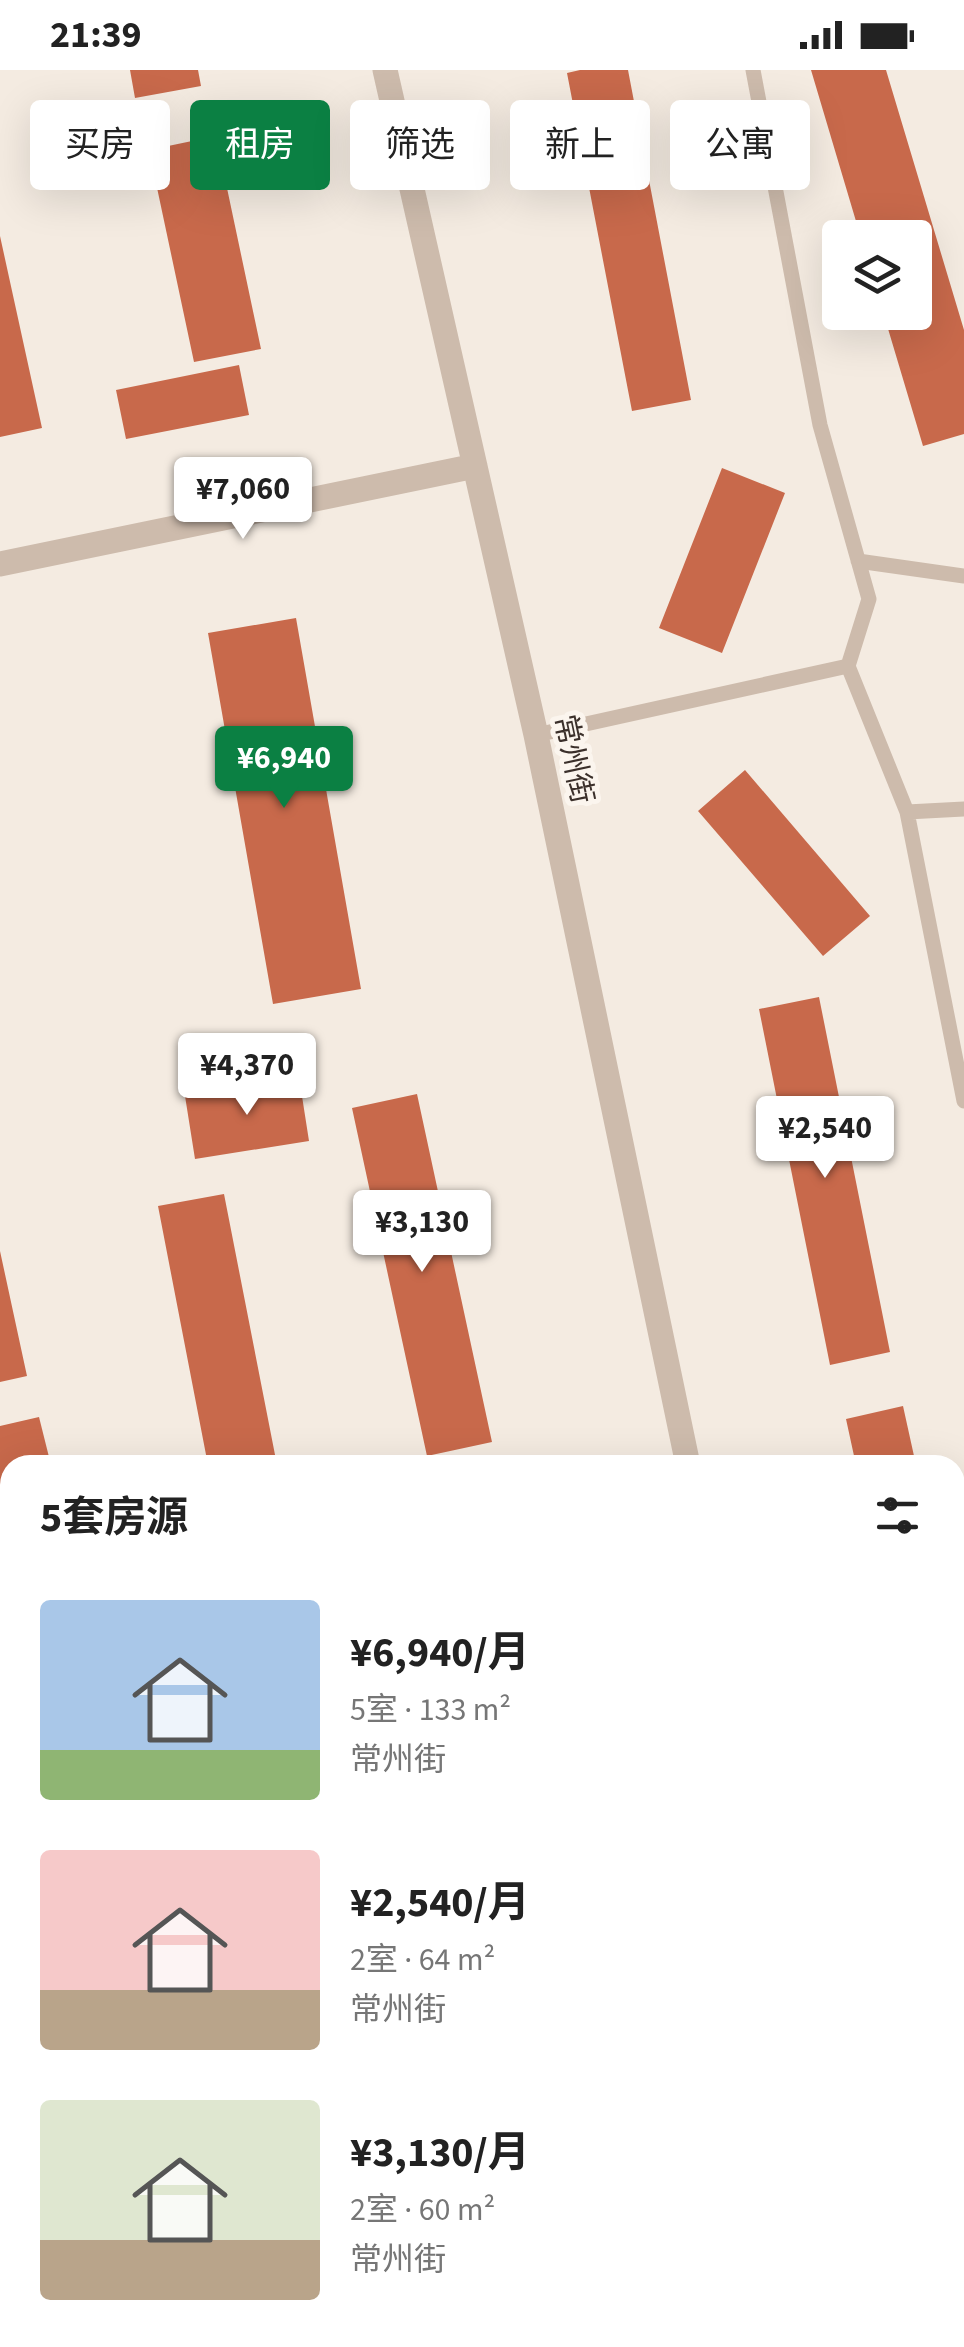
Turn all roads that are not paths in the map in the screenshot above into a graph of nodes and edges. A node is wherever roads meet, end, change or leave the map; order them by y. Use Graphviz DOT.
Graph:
graph roads {
  1 [pos="385,70"];
  2 [pos="752,70"];
  3 [pos="475,466"];
  4 [pos="858,561"];
  5 [pos="0,564"];
  6 [pos="964,576"];
  7 [pos="848,666"];
  8 [pos="536,736"];
  9 [pos="964,810"];
  10 [pos="906,812"];
  11 [pos="964,1101"];
  12 [pos="686,1455"];
  1 -- 3 [label="street, 常州街"];
  2 -- 4 [label="lane"];
  3 -- 5 [label="street"];
  3 -- 8 [label="street, 常州街"];
  4 -- 6 [label="lane"];
  4 -- 7 [label="lane"];
  7 -- 8 [label="lane"];
  7 -- 10 [label="lane"];
  8 -- 12 [label="street, 常州街"];
  9 -- 10 [label="lane"];
  10 -- 11 [label="lane"];
}
